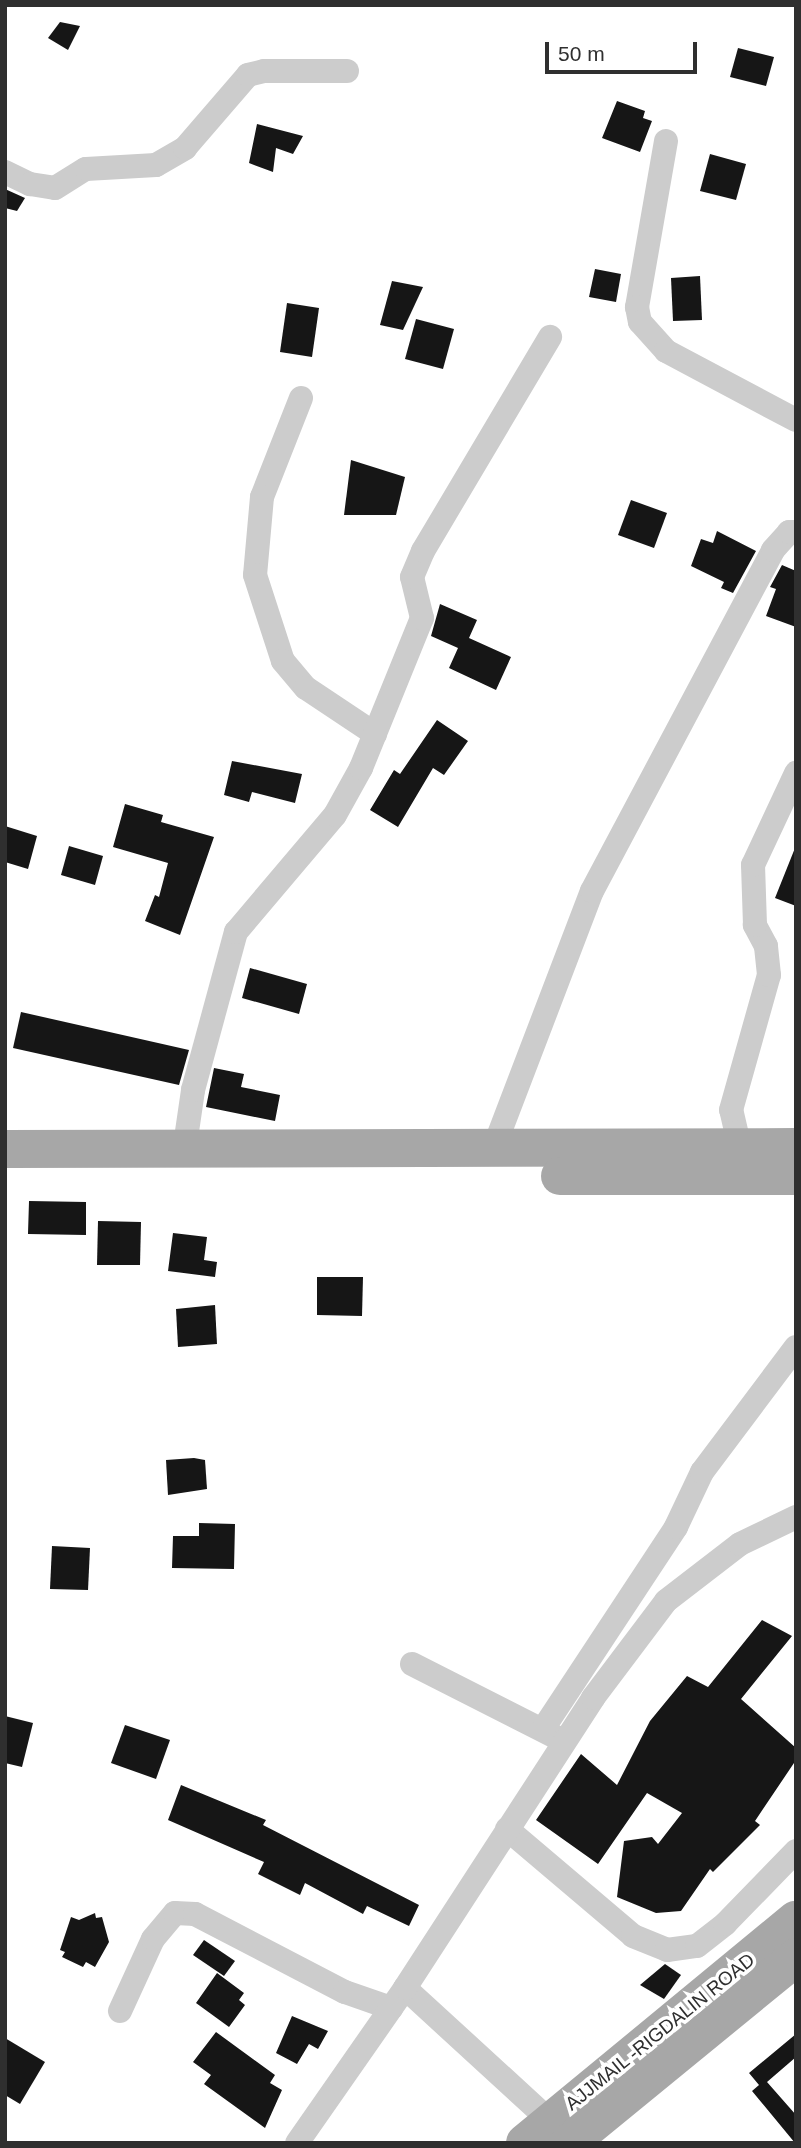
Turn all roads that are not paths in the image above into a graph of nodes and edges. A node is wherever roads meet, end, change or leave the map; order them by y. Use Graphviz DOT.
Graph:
graph roads {
  1 [pos="347,71"];
  2 [pos="666,141"];
  3 [pos="5,172"];
  4 [pos="550,337"];
  5 [pos="301,398"];
  6 [pos="796,420"];
  7 [pos="796,532"];
  8 [pos="374,734"];
  9 [pos="796,773"];
  10 [pos="786,819"];
  11 [pos="740,1148"];
  12 [pos="5,1149"];
  13 [pos="493,1150"];
  14 [pos="184,1152"];
  15 [pos="788,1162"];
  16 [pos="5,1175"];
  17 [pos="796,1347"];
  18 [pos="796,1517"];
  19 [pos="412,1664"];
  20 [pos="543,1729"];
  21 [pos="564,1743"];
  22 [pos="507,1829"];
  23 [pos="796,1851"];
  24 [pos="796,1920"];
  25 [pos="796,1957"];
  26 [pos="398,1998"];
  27 [pos="120,2011"];
  28 [pos="558,2138"];
  29 [pos="297,2143"];
  1 -- 3 [label="street"];
  2 -- 6 [label="street"];
  4 -- 8 [label="street"];
  5 -- 8 [label="street"];
  7 -- 13 [label="street"];
  8 -- 14 [label="street"];
  9 -- 10 [label="street"];
  10 -- 11 [label="street"];
  11 -- 13 [label="main road"];
  11 -- 15 [label="main road"];
  12 -- 14 [label="main road"];
  13 -- 14 [label="main road"];
  15 -- 16 [label="main road"];
  17 -- 20 [label="street"];
  18 -- 21 [label="street"];
  19 -- 20 [label="street"];
  20 -- 21 [label="street"];
  21 -- 22 [label="street"];
  22 -- 23 [label="street"];
  22 -- 26 [label="street"];
  24 -- 28 [label="main road, AJJMAIL -RIGDALIN ROAD"];
  25 -- 28 [label="main road, AJJMAIL -RIGDALIN ROAD"];
  26 -- 27 [label="street"];
  26 -- 28 [label="street"];
  26 -- 29 [label="street"];
}
